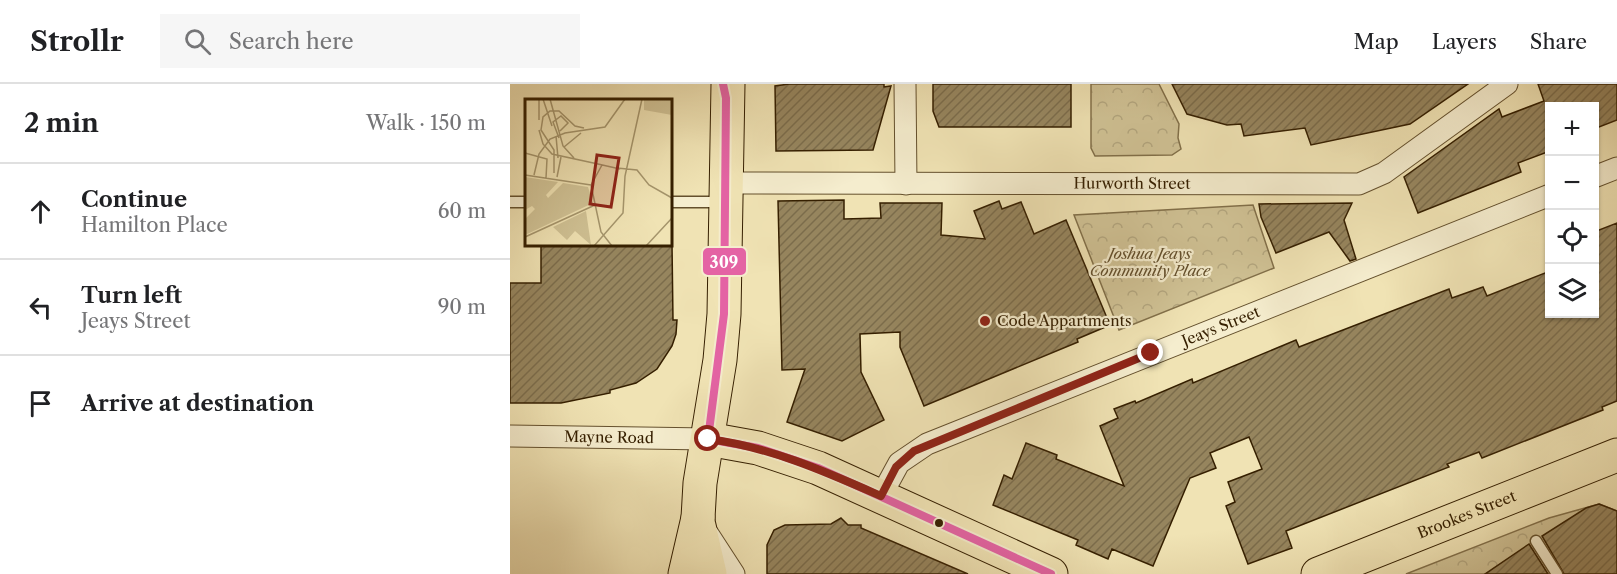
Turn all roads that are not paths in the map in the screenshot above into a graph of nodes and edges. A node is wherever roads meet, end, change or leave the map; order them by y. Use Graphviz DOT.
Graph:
graph roads {
  1 [pos="905,84"];
  2 [pos="1507,84"];
  3 [pos="726,89"];
  4 [pos="1617,168"];
  5 [pos="1599,175"];
  6 [pos="906,184"];
  7 [pos="726,193"];
  8 [pos="1545,197"];
  9 [pos="672,202"];
  10 [pos="510,436"];
  11 [pos="708,439"];
  12 [pos="1617,455"];
  13 [pos="881,496"];
  14 [pos="698,518"];
  15 [pos="1536,541"];
  16 [pos="685,574"];
  17 [pos="710,574"];
  18 [pos="734,574"];
  19 [pos="1051,574"];
  20 [pos="1318,574"];
  21 [pos="1557,574"];
  1 -- 6 [label="street"];
  2 -- 6 [label="street, Hurworth Street"];
  3 -- 7 [label="main road"];
  4 -- 5 [label="street"];
  6 -- 7 [label="street, Hurworth Street"];
  7 -- 9 [label="lane"];
  7 -- 11 [label="main road"];
  8 -- 13 [label="street, Jeays Street"];
  10 -- 11 [label="street, Mayne Road"];
  11 -- 13 [label="main road"];
  11 -- 14 [label="main road"];
  12 -- 20 [label="main road, Brookes Street"];
  13 -- 19 [label="main road"];
  14 -- 16 [label="main road"];
  14 -- 17 [label="main road"];
  14 -- 18 [label="street"];
  15 -- 21 [label="lane"];
}
